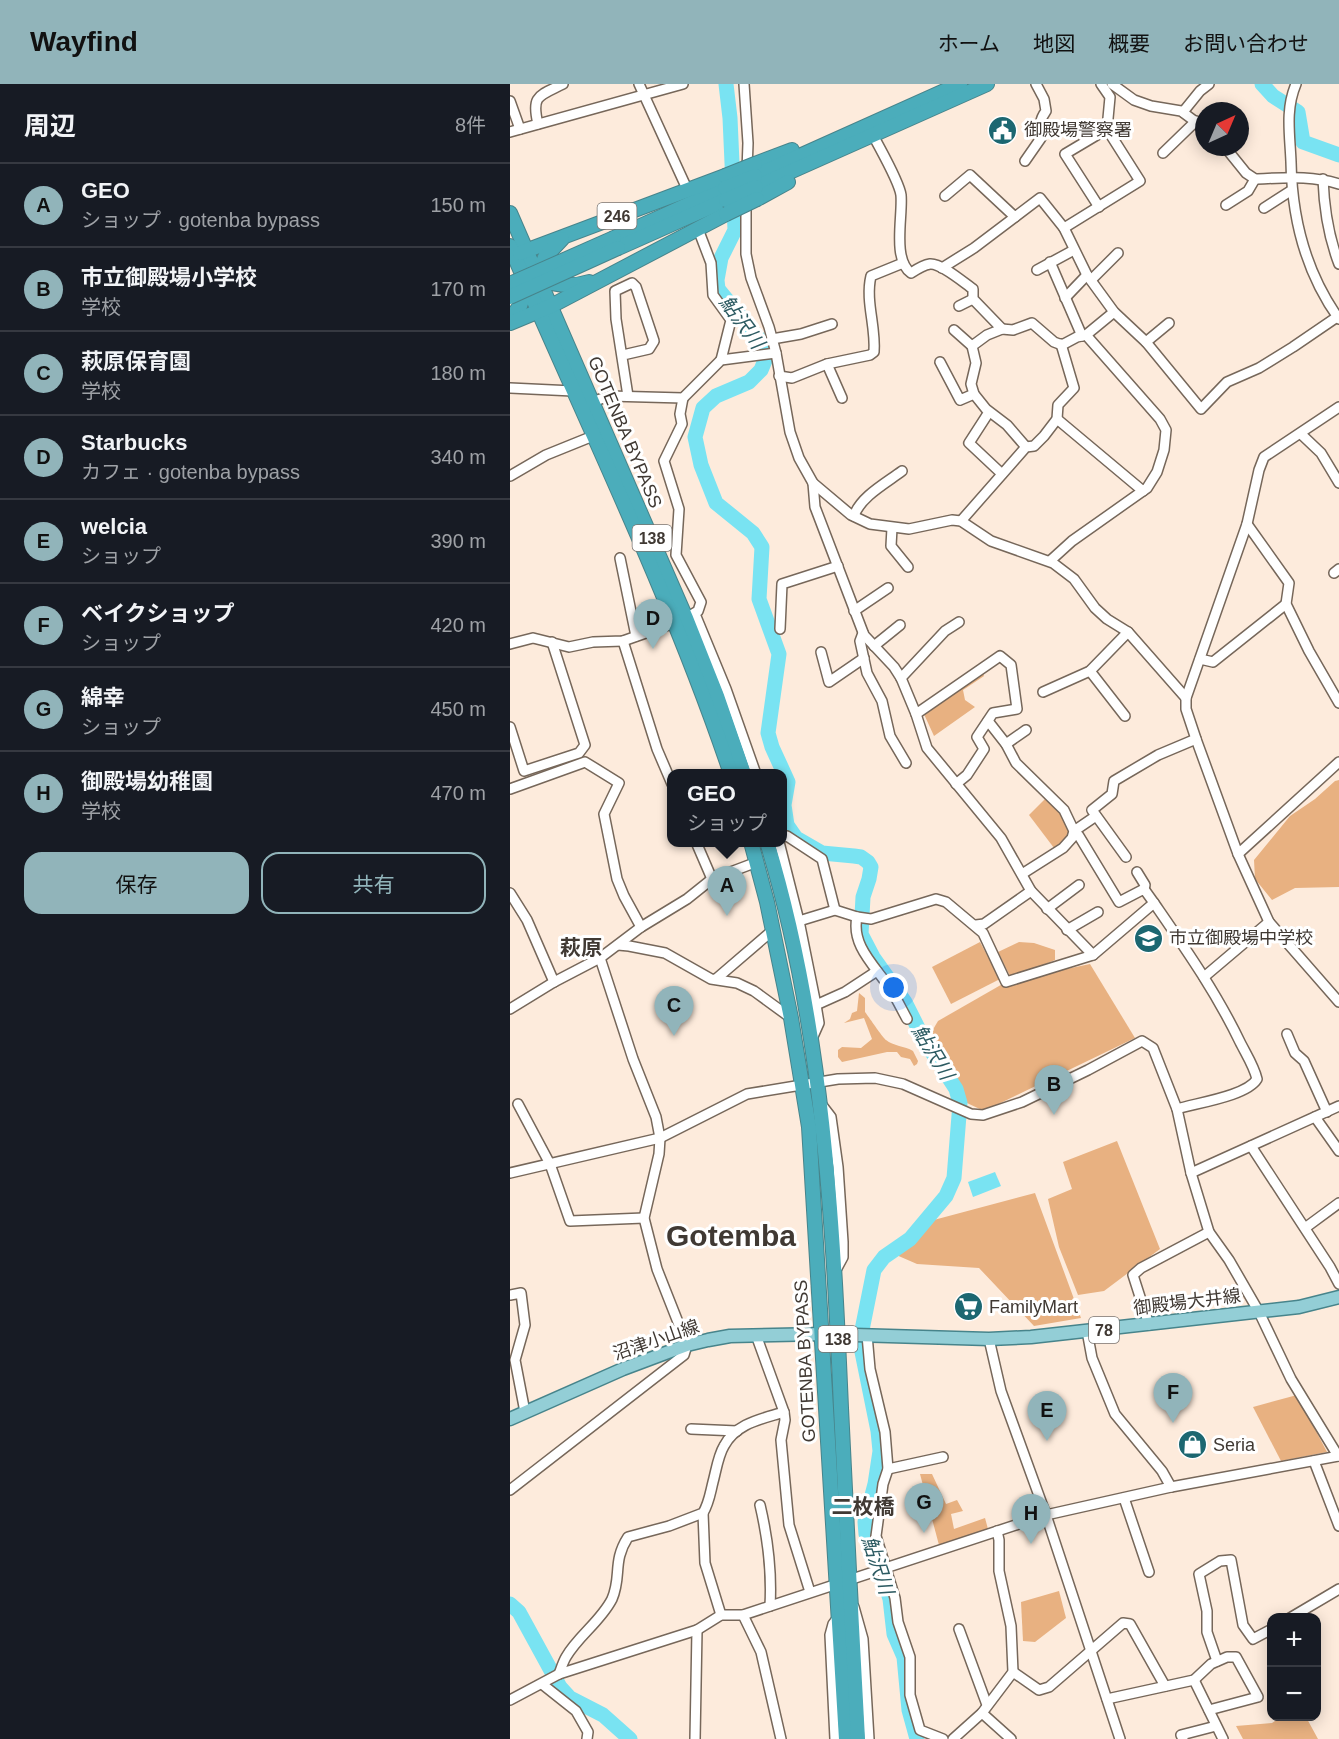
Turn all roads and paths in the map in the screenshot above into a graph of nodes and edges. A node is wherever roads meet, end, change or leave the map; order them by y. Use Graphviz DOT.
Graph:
graph roads {
  1 [pos="538,84"];
  2 [pos="564,84"];
  3 [pos="639,84"];
  4 [pos="683,84"];
  5 [pos="744,84"];
  6 [pos="960,84"];
  7 [pos="987,84"];
  8 [pos="1036,84"];
  9 [pos="1209,84"];
  10 [pos="1296,84"];
  11 [pos="1106,85"];
  12 [pos="1197,87"];
  13 [pos="542,94"];
  14 [pos="644,95"];
  15 [pos="510,101"];
  16 [pos="1183,112"];
  17 [pos="1195,120"];
  18 [pos="1195,122"];
  19 [pos="538,124"];
  20 [pos="1107,129"];
  21 [pos="515,130"];
  22 [pos="873,135"];
  23 [pos="850,139"];
  24 [pos="1162,153"];
  25 [pos="1232,156"];
  26 [pos="1025,161"];
  27 [pos="1290,176"];
  28 [pos="1255,179"];
  29 [pos="1323,179"];
  30 [pos="756,182"];
  31 [pos="1339,184"];
  32 [pos="1292,190"];
  33 [pos="688,191"];
  34 [pos="726,195"];
  35 [pos="945,196"];
  36 [pos="1226,205"];
  37 [pos="1099,207"];
  38 [pos="1264,208"];
  39 [pos="510,213"];
  40 [pos="1015,217"];
  41 [pos="1064,228"];
  42 [pos="698,229"];
  43 [pos="571,233"];
  44 [pos="616,243"];
  45 [pos="1074,250"];
  46 [pos="1118,253"];
  47 [pos="648,255"];
  48 [pos="517,258"];
  49 [pos="1050,262"];
  50 [pos="903,263"];
  51 [pos="1339,264"];
  52 [pos="942,268"];
  53 [pos="1037,270"];
  54 [pos="1089,278"];
  55 [pos="533,281"];
  56 [pos="510,284"];
  57 [pos="510,297"];
  58 [pos="1065,298"];
  59 [pos="973,299"];
  60 [pos="543,305"];
  61 [pos="959,306"];
  62 [pos="1114,312"];
  63 [pos="1338,318"];
  64 [pos="510,321"];
  65 [pos="1169,323"];
  66 [pos="832,324"];
  67 [pos="1002,329"];
  68 [pos="954,330"];
  69 [pos="1084,336"];
  70 [pos="772,339"];
  71 [pos="1146,342"];
  72 [pos="1061,344"];
  73 [pos="972,346"];
  74 [pos="774,354"];
  75 [pos="623,355"];
  76 [pos="721,360"];
  77 [pos="940,362"];
  78 [pos="827,364"];
  79 [pos="779,376"];
  80 [pos="510,388"];
  81 [pos="573,391"];
  82 [pos="974,394"];
  83 [pos="628,396"];
  84 [pos="683,398"];
  85 [pos="842,398"];
  86 [pos="592,402"];
  87 [pos="1339,407"];
  88 [pos="989,411"];
  89 [pos="1057,419"];
  90 [pos="1301,434"];
  91 [pos="593,436"];
  92 [pos="1026,447"];
  93 [pos="902,471"];
  94 [pos="1002,474"];
  95 [pos="510,476"];
  96 [pos="813,483"];
  97 [pos="1339,483"];
  98 [pos="1143,491"];
  99 [pos="854,516"];
  100 [pos="961,521"];
  101 [pos="1247,524"];
  102 [pos="892,528"];
  103 [pos="620,558"];
  104 [pos="1050,561"];
  105 [pos="838,566"];
  106 [pos="908,567"];
  107 [pos="888,588"];
  108 [pos="1286,604"];
  109 [pos="854,611"];
  110 [pos="685,618"];
  111 [pos="959,622"];
  112 [pos="900,625"];
  113 [pos="780,628"];
  114 [pos="1128,632"];
  115 [pos="864,633"];
  116 [pos="636,636"];
  117 [pos="623,641"];
  118 [pos="552,642"];
  119 [pos="510,644"];
  120 [pos="874,646"];
  121 [pos="821,652"];
  122 [pos="864,658"];
  123 [pos="1200,659"];
  124 [pos="1090,671"];
  125 [pos="900,678"];
  126 [pos="1043,692"];
  127 [pos="1186,698"];
  128 [pos="1339,703"];
  129 [pos="916,714"];
  130 [pos="1125,716"];
  131 [pos="988,721"];
  132 [pos="510,727"];
  133 [pos="1026,730"];
  134 [pos="1196,739"];
  135 [pos="1006,744"];
  136 [pos="1339,762"];
  137 [pos="906,763"];
  138 [pos="728,769"];
  139 [pos="742,769"];
  140 [pos="754,769"];
  141 [pos="667,772"];
  142 [pos="956,784"];
  143 [pos="510,789"];
  144 [pos="1096,816"];
  145 [pos="1074,831"];
  146 [pos="787,836"];
  147 [pos="698,847"];
  148 [pos="753,847"];
  149 [pos="772,847"];
  150 [pos="772,847"];
  151 [pos="1238,854"];
  152 [pos="1126,857"];
  153 [pos="757,862"];
  154 [pos="1137,872"];
  155 [pos="1022,874"];
  156 [pos="712,879"];
  157 [pos="1079,885"];
  158 [pos="1144,889"];
  159 [pos="1031,891"];
  160 [pos="510,893"];
  161 [pos="1154,903"];
  162 [pos="1047,909"];
  163 [pos="835,910"];
  164 [pos="1098,912"];
  165 [pos="857,917"];
  166 [pos="799,921"];
  167 [pos="1269,922"];
  168 [pos="976,925"];
  169 [pos="642,927"];
  170 [pos="773,930"];
  171 [pos="1067,930"];
  172 [pos="618,945"];
  173 [pos="1093,955"];
  174 [pos="600,958"];
  175 [pos="877,971"];
  176 [pos="1204,977"];
  177 [pos="716,980"];
  178 [pos="554,982"];
  179 [pos="1339,1002"];
  180 [pos="816,1005"];
  181 [pos="510,1009"];
  182 [pos="791,1018"];
  183 [pos="907,1019"];
  184 [pos="1287,1034"];
  185 [pos="810,1043"];
  186 [pos="817,1082"];
  187 [pos="802,1084"];
  188 [pos="518,1104"];
  189 [pos="1339,1106"];
  190 [pos="1177,1108"];
  191 [pos="1327,1112"];
  192 [pos="1315,1117"];
  193 [pos="660,1138"];
  194 [pos="1251,1146"];
  195 [pos="1339,1151"];
  196 [pos="550,1164"];
  197 [pos="510,1173"];
  198 [pos="1191,1173"];
  199 [pos="1339,1203"];
  200 [pos="644,1218"];
  201 [pos="1305,1228"];
  202 [pos="1209,1232"];
  203 [pos="1339,1284"];
  204 [pos="510,1295"];
  205 [pos="1339,1297"];
  206 [pos="1259,1312"];
  207 [pos="1149,1325"];
  208 [pos="1087,1331"];
  209 [pos="822,1334"];
  210 [pos="838,1334"];
  211 [pos="756,1335"];
  212 [pos="861,1335"];
  213 [pos="989,1339"];
  214 [pos="687,1346"];
  215 [pos="525,1412"];
  216 [pos="784,1412"];
  217 [pos="510,1419"];
  218 [pos="691,1429"];
  219 [pos="737,1431"];
  220 [pos="1338,1456"];
  221 [pos="943,1457"];
  222 [pos="1314,1461"];
  223 [pos="888,1469"];
  224 [pos="1171,1487"];
  225 [pos="510,1490"];
  226 [pos="1124,1498"];
  227 [pos="760,1505"];
  228 [pos="703,1514"];
  229 [pos="1046,1515"];
  230 [pos="1339,1526"];
  231 [pos="996,1531"];
  232 [pos="881,1569"];
  233 [pos="1149,1572"];
  234 [pos="843,1582"];
  235 [pos="1339,1589"];
  236 [pos="810,1592"];
  237 [pos="850,1596"];
  238 [pos="770,1606"];
  239 [pos="1297,1613"];
  240 [pos="721,1615"];
  241 [pos="743,1615"];
  242 [pos="839,1616"];
  243 [pos="959,1629"];
  244 [pos="697,1630"];
  245 [pos="1267,1632"];
  246 [pos="846,1636"];
  247 [pos="1090,1651"];
  248 [pos="1218,1661"];
  249 [pos="1012,1672"];
  250 [pos="559,1674"];
  251 [pos="1194,1680"];
  252 [pos="543,1683"];
  253 [pos="1165,1686"];
  254 [pos="1107,1699"];
  255 [pos="510,1700"];
  256 [pos="985,1709"];
  257 [pos="1209,1710"];
  258 [pos="1216,1726"];
  259 [pos="589,1737"];
  260 [pos="695,1739"];
  261 [pos="781,1739"];
  262 [pos="835,1739"];
  263 [pos="846,1739"];
  264 [pos="858,1739"];
  265 [pos="869,1739"];
  266 [pos="943,1739"];
  267 [pos="953,1739"];
  268 [pos="1011,1739"];
  269 [pos="1120,1739"];
  270 [pos="1183,1739"];
  271 [pos="1223,1739"];
  1 -- 13 [label="street"];
  2 -- 13 [label="street"];
  3 -- 14 [label="street"];
  4 -- 14 [label="street"];
  5 -- 70 [label="street"];
  6 -- 23 [label="highway, 246"];
  7 -- 22 [label="highway, 246"];
  8 -- 26 [label="street"];
  9 -- 12 [label="street"];
  10 -- 27 [label="street"];
  11 -- 16 [label="street"];
  11 -- 20 [label="street"];
  12 -- 16 [label="street"];
  13 -- 19 [label="street"];
  14 -- 19 [label="street"];
  14 -- 33 [label="street"];
  15 -- 21 [label="street"];
  16 -- 17 [label="street"];
  18 -- 24 [label="street"];
  19 -- 21 [label="street"];
  20 -- 37 [label="street"];
  20 -- 37 [label="street"];
  22 -- 23 [label="highway, 246"];
  22 -- 50 [label="street"];
  23 -- 30 [label="highway, 246"];
  23 -- 30 [label="highway, 246"];
  25 -- 28 [label="street"];
  27 -- 28 [label="street"];
  27 -- 29 [label="street"];
  27 -- 32 [label="street"];
  28 -- 36 [label="street"];
  29 -- 31 [label="street"];
  29 -- 51 [label="street"];
  30 -- 34 [label="highway, 246, bridge"];
  30 -- 34 [label="highway, 246, bridge"];
  32 -- 38 [label="street"];
  32 -- 63 [label="street"];
  33 -- 34 [label="highway, 246"];
  33 -- 43 [label="highway, 246"];
  34 -- 42 [label="highway, 246"];
  34 -- 44 [label="highway, 246"];
  35 -- 40 [label="street"];
  37 -- 41 [label="street"];
  39 -- 48 [label="highway"];
  40 -- 41 [label="street"];
  40 -- 52 [label="street"];
  41 -- 45 [label="street"];
  42 -- 47 [label="highway, 246"];
  42 -- 76 [label="street"];
  43 -- 48 [label="highway, 246"];
  43 -- 55 [label="highway"];
  44 -- 56 [label="highway, 246, bridge"];
  44 -- 57 [label="highway, 246, bridge"];
  45 -- 49 [label="street"];
  45 -- 54 [label="street"];
  46 -- 54 [label="street"];
  47 -- 55 [label="highway"];
  47 -- 60 [label="highway, 246"];
  48 -- 55 [label="highway"];
  48 -- 55 [label="highway"];
  49 -- 53 [label="street"];
  49 -- 58 [label="street"];
  50 -- 52 [label="street"];
  50 -- 78 [label="street"];
  52 -- 59 [label="street"];
  54 -- 58 [label="street"];
  54 -- 62 [label="street"];
  55 -- 60 [label="highway"];
  55 -- 64 [label="highway"];
  58 -- 69 [label="street"];
  59 -- 61 [label="street"];
  59 -- 67 [label="street"];
  60 -- 64 [label="highway, 246"];
  60 -- 81 [label="highway, GOTENBA BYPASS / 138"];
  60 -- 86 [label="highway, GOTENBA BYPASS / 138"];
  62 -- 69 [label="street"];
  62 -- 71 [label="street"];
  63 -- 71 [label="street"];
  65 -- 71 [label="street"];
  66 -- 70 [label="street"];
  67 -- 72 [label="street"];
  67 -- 73 [label="street"];
  68 -- 73 [label="street"];
  69 -- 72 [label="street"];
  69 -- 98 [label="street"];
  70 -- 74 [label="street"];
  72 -- 89 [label="street"];
  73 -- 82 [label="street"];
  74 -- 76 [label="street"];
  74 -- 79 [label="street"];
  75 -- 75 [label="street"];
  75 -- 83 [label="street"];
  76 -- 84 [label="street"];
  77 -- 82 [label="street"];
  78 -- 79 [label="street"];
  78 -- 85 [label="street"];
  79 -- 96 [label="street"];
  80 -- 81 [label="street"];
  81 -- 91 [label="highway, GOTENBA BYPASS / 138"];
  82 -- 88 [label="street"];
  83 -- 84 [label="street"];
  83 -- 86 [label="street"];
  84 -- 110 [label="street"];
  86 -- 110 [label="highway, GOTENBA BYPASS / 138"];
  87 -- 90 [label="street"];
  88 -- 92 [label="street"];
  88 -- 94 [label="street"];
  89 -- 92 [label="street"];
  89 -- 98 [label="street"];
  90 -- 97 [label="street"];
  90 -- 101 [label="street"];
  91 -- 95 [label="street"];
  91 -- 110 [label="highway, GOTENBA BYPASS / 138"];
  92 -- 94 [label="street"];
  93 -- 99 [label="street"];
  94 -- 100 [label="street"];
  96 -- 99 [label="street"];
  96 -- 105 [label="street"];
  98 -- 104 [label="street"];
  99 -- 102 [label="street"];
  100 -- 102 [label="street"];
  100 -- 104 [label="street"];
  101 -- 108 [label="street"];
  101 -- 123 [label="street"];
  102 -- 106 [label="street"];
  103 -- 116 [label="street"];
  104 -- 114 [label="street"];
  105 -- 109 [label="street"];
  105 -- 113 [label="street"];
  107 -- 109 [label="street"];
  108 -- 123 [label="street"];
  108 -- 128 [label="street"];
  109 -- 115 [label="street"];
  110 -- 116 [label="street"];
  110 -- 138 [label="highway, GOTENBA BYPASS / 138"];
  110 -- 139 [label="highway, GOTENBA BYPASS / 138"];
  110 -- 140 [label="street"];
  111 -- 125 [label="street"];
  112 -- 120 [label="street"];
  114 -- 124 [label="street"];
  114 -- 127 [label="street"];
  115 -- 120 [label="street"];
  115 -- 122 [label="street"];
  116 -- 117 [label="street"];
  117 -- 118 [label="street"];
  117 -- 141 [label="street"];
  118 -- 119 [label="street"];
  118 -- 132 [label="street"];
  120 -- 125 [label="street"];
  121 -- 122 [label="street"];
  122 -- 137 [label="street"];
  123 -- 127 [label="street"];
  124 -- 126 [label="street"];
  124 -- 130 [label="street"];
  125 -- 129 [label="street"];
  127 -- 134 [label="street"];
  129 -- 131 [label="street"];
  129 -- 142 [label="street"];
  131 -- 135 [label="street"];
  131 -- 142 [label="street"];
  133 -- 135 [label="street"];
  134 -- 144 [label="street"];
  134 -- 151 [label="street"];
  135 -- 145 [label="street"];
  136 -- 151 [label="street"];
  142 -- 155 [label="street"];
  143 -- 169 [label="street"];
  144 -- 145 [label="street"];
  144 -- 152 [label="street"];
  145 -- 155 [label="street"];
  145 -- 158 [label="street"];
  146 -- 163 [label="street"];
  147 -- 156 [label="street"];
  148 -- 153 [label="highway, GOTENBA BYPASS / 138"];
  149 -- 166 [label="street"];
  150 -- 185 [label="highway, GOTENBA BYPASS / 138"];
  151 -- 167 [label="street"];
  153 -- 156 [label="street"];
  153 -- 170 [label="highway, GOTENBA BYPASS / 138"];
  154 -- 158 [label="street"];
  155 -- 159 [label="street"];
  156 -- 169 [label="street"];
  157 -- 162 [label="street"];
  158 -- 161 [label="street"];
  159 -- 162 [label="street"];
  159 -- 168 [label="street"];
  160 -- 178 [label="street"];
  161 -- 173 [label="street"];
  161 -- 176 [label="street"];
  162 -- 171 [label="street"];
  163 -- 165 [label="street"];
  163 -- 166 [label="street"];
  164 -- 171 [label="street"];
  165 -- 168 [label="street"];
  165 -- 175 [label="street"];
  166 -- 180 [label="street"];
  167 -- 176 [label="street"];
  167 -- 179 [label="street"];
  168 -- 173 [label="street"];
  169 -- 172 [label="street"];
  170 -- 177 [label="street"];
  170 -- 182 [label="highway, GOTENBA BYPASS / 138"];
  171 -- 173 [label="street"];
  172 -- 174 [label="street"];
  172 -- 177 [label="street"];
  174 -- 178 [label="street"];
  174 -- 193 [label="street"];
  175 -- 180 [label="street"];
  175 -- 183 [label="street"];
  176 -- 190 [label="street"];
  177 -- 182 [label="street"];
  178 -- 181 [label="street"];
  180 -- 185 [label="street"];
  182 -- 187 [label="highway, GOTENBA BYPASS / 138"];
  184 -- 191 [label="street"];
  185 -- 186 [label="highway, GOTENBA BYPASS / 138"];
  186 -- 187 [label="street"];
  186 -- 190 [label="street"];
  186 -- 210 [label="highway, GOTENBA BYPASS / 138"];
  187 -- 193 [label="street"];
  187 -- 209 [label="highway, GOTENBA BYPASS / 138"];
  188 -- 196 [label="street"];
  189 -- 191 [label="street"];
  190 -- 198 [label="street"];
  191 -- 192 [label="street"];
  192 -- 194 [label="street"];
  192 -- 195 [label="street"];
  193 -- 196 [label="street"];
  193 -- 200 [label="street"];
  194 -- 198 [label="street"];
  194 -- 201 [label="street"];
  196 -- 197 [label="street"];
  196 -- 200 [label="street"];
  198 -- 202 [label="street"];
  199 -- 201 [label="street"];
  200 -- 214 [label="street"];
  201 -- 203 [label="street"];
  202 -- 206 [label="street"];
  202 -- 207 [label="street"];
  204 -- 215 [label="street"];
  205 -- 206 [label="main road, 御殿場大井線 / 78"];
  206 -- 207 [label="main road, 御殿場大井線 / 78"];
  206 -- 220 [label="street"];
  207 -- 208 [label="main road, 御殿場大井線 / 78"];
  208 -- 213 [label="main road, 御殿場大井線 / 78"];
  208 -- 224 [label="street"];
  209 -- 210 [label="main road, 御殿場大井線 / 78"];
  209 -- 211 [label="main road, 沼津小山線"];
  209 -- 234 [label="highway, GOTENBA BYPASS / 138"];
  210 -- 212 [label="main road, 御殿場大井線 / 78"];
  210 -- 234 [label="highway, GOTENBA BYPASS / 138"];
  211 -- 214 [label="main road, 沼津小山線"];
  211 -- 216 [label="street"];
  212 -- 213 [label="main road, 御殿場大井線 / 78"];
  212 -- 223 [label="street"];
  213 -- 229 [label="street"];
  214 -- 215 [label="main road, 沼津小山線"];
  214 -- 225 [label="street"];
  215 -- 217 [label="main road, 沼津小山線"];
  216 -- 219 [label="street"];
  216 -- 236 [label="street"];
  218 -- 219 [label="street"];
  219 -- 228 [label="street"];
  220 -- 222 [label="street"];
  221 -- 223 [label="street"];
  222 -- 224 [label="street"];
  222 -- 230 [label="street"];
  223 -- 232 [label="street"];
  224 -- 226 [label="street"];
  226 -- 229 [label="street"];
  226 -- 233 [label="street"];
  227 -- 238 [label="street"];
  228 -- 240 [label="street"];
  228 -- 250 [label="street"];
  229 -- 231 [label="street"];
  229 -- 247 [label="street"];
  231 -- 232 [label="street"];
  231 -- 249 [label="street"];
  232 -- 234 [label="street"];
  232 -- 266 [label="street"];
  234 -- 236 [label="street"];
  234 -- 237 [label="highway, GOTENBA BYPASS / 138"];
  234 -- 242 [label="highway, GOTENBA BYPASS / 138"];
  235 -- 239 [label="street"];
  236 -- 238 [label="street"];
  237 -- 246 [label="highway, GOTENBA BYPASS / 138"];
  237 -- 265 [label="street"];
  238 -- 241 [label="street"];
  240 -- 241 [label="street"];
  240 -- 244 [label="street"];
  241 -- 261 [label="street"];
  242 -- 246 [label="highway, GOTENBA BYPASS / 138"];
  242 -- 262 [label="street"];
  243 -- 256 [label="street"];
  244 -- 250 [label="street"];
  244 -- 260 [label="street"];
  245 -- 248 [label="street"];
  246 -- 263 [label="highway, GOTENBA BYPASS / 138"];
  246 -- 264 [label="highway, GOTENBA BYPASS / 138"];
  247 -- 249 [label="street"];
  247 -- 253 [label="street"];
  247 -- 254 [label="street"];
  248 -- 251 [label="street"];
  248 -- 257 [label="street"];
  249 -- 256 [label="street"];
  250 -- 252 [label="street"];
  251 -- 253 [label="street"];
  251 -- 257 [label="street"];
  252 -- 255 [label="street"];
  252 -- 259 [label="street"];
  253 -- 254 [label="street"];
  254 -- 269 [label="street"];
  256 -- 267 [label="street"];
  256 -- 268 [label="street"];
  257 -- 258 [label="street"];
  258 -- 270 [label="street"];
  258 -- 271 [label="street"];
}
